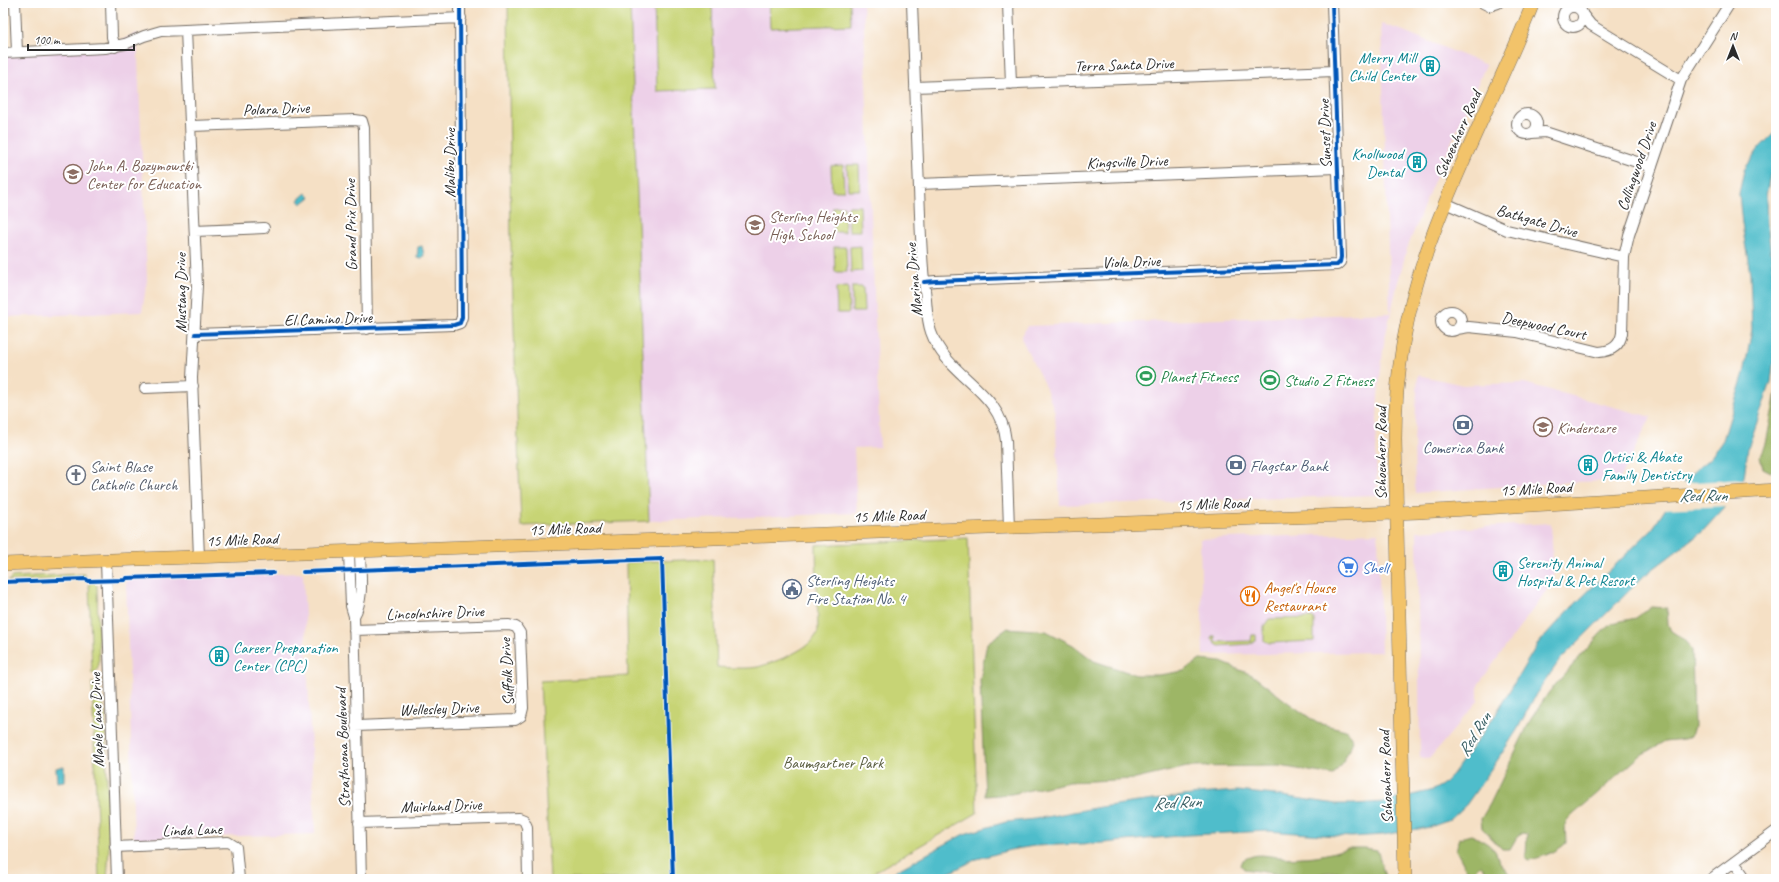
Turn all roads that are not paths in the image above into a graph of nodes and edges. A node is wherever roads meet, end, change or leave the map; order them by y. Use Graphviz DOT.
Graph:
graph roads {
  1 [pos="15,3"];
  2 [pos="111,3"];
  3 [pos="460,3"];
  4 [pos="912,3"];
  5 [pos="1008,3"];
  6 [pos="1332,3"];
  7 [pos="1483,3"];
  8 [pos="1498,3"];
  9 [pos="1533,3"];
  10 [pos="1730,3"];
  11 [pos="1583,15"];
  12 [pos="460,18"];
  13 [pos="1591,25"];
  14 [pos="1578,26"];
  15 [pos="186,30"];
  16 [pos="115,47"];
  17 [pos="17,52"];
  18 [pos="3,53"];
  19 [pos="1334,71"];
  20 [pos="1681,80"];
  21 [pos="1011,84"];
  22 [pos="915,87"];
  23 [pos="362,121"];
  24 [pos="1537,122"];
  25 [pos="191,126"];
  26 [pos="1545,132"];
  27 [pos="1532,133"];
  28 [pos="1652,167"];
  29 [pos="1337,168"];
  30 [pos="919,184"];
  31 [pos="1445,203"];
  32 [pos="264,228"];
  33 [pos="195,231"];
  34 [pos="1624,258"];
  35 [pos="1339,263"];
  36 [pos="924,282"];
  37 [pos="1461,318"];
  38 [pos="460,323"];
  39 [pos="1469,327"];
  40 [pos="366,329"];
  41 [pos="1457,329"];
  42 [pos="195,334"];
  43 [pos="1613,349"];
  44 [pos="193,386"];
  45 [pos="145,388"];
  46 [pos="1776,490"];
  47 [pos="1397,513"];
  48 [pos="1009,528"];
  49 [pos="354,552"];
  50 [pos="199,557"];
  51 [pos="106,561"];
  52 [pos="3,564"];
  53 [pos="350,587"];
  54 [pos="361,587"];
  55 [pos="354,616"];
  56 [pos="516,626"];
  57 [pos="354,630"];
  58 [pos="521,716"];
  59 [pos="356,726"];
  60 [pos="359,823"];
  61 [pos="1776,831"];
  62 [pos="115,847"];
  63 [pos="1734,862"];
  64 [pos="117,879"];
  65 [pos="239,879"];
  66 [pos="361,879"];
  67 [pos="528,879"];
  68 [pos="1405,879"];
  69 [pos="1711,879"];
  70 [pos="1746,879"];
  1 -- 17 [label="street"];
  2 -- 16 [label="street"];
  3 -- 12 [label="street, Malibu Drive"];
  4 -- 22 [label="street, Marina Drive"];
  5 -- 21 [label="street"];
  6 -- 19 [label="street, Sunset Drive"];
  7 -- 8 [label="street"];
  9 -- 31 [label="main road, Schoenherr Road"];
  10 -- 20 [label="street, Collingwood Drive"];
  11 -- 13 [label="street"];
  11 -- 14 [label="street"];
  11 -- 14 [label="street"];
  12 -- 15 [label="street"];
  12 -- 38 [label="street, Malibu Drive"];
  13 -- 14 [label="street"];
  13 -- 20 [label="street"];
  15 -- 16 [label="street"];
  15 -- 25 [label="street, Mustang Drive"];
  16 -- 17 [label="street"];
  17 -- 18 [label="street"];
  19 -- 21 [label="street, Terra Santa Drive"];
  19 -- 29 [label="street, Sunset Drive"];
  20 -- 28 [label="street, Collingwood Drive"];
  21 -- 22 [label="street, Terra Santa Drive"];
  22 -- 30 [label="street, Marina Drive"];
  23 -- 25 [label="street, Polara Drive"];
  23 -- 40 [label="street, Grand Prix Drive"];
  24 -- 26 [label="street"];
  24 -- 27 [label="street"];
  24 -- 27 [label="street"];
  25 -- 33 [label="street, Mustang Drive"];
  26 -- 27 [label="street"];
  26 -- 28 [label="street"];
  28 -- 34 [label="street, Collingwood Drive"];
  29 -- 30 [label="street, Kingsville Drive"];
  29 -- 35 [label="street, Sunset Drive"];
  30 -- 36 [label="street, Marina Drive"];
  31 -- 34 [label="street, Bathgate Drive"];
  31 -- 47 [label="main road, Schoenherr Road"];
  32 -- 33 [label="street"];
  33 -- 42 [label="street, Mustang Drive"];
  34 -- 43 [label="street, Collingwood Drive"];
  35 -- 36 [label="street, Viola Drive"];
  36 -- 48 [label="street, Marina Drive"];
  37 -- 39 [label="street"];
  37 -- 41 [label="street"];
  37 -- 41 [label="street"];
  38 -- 40 [label="street, El Camino Drive"];
  39 -- 41 [label="street, Deepwood Court"];
  39 -- 43 [label="street, Deepwood Court"];
  40 -- 42 [label="street, El Camino Drive"];
  42 -- 44 [label="street, Mustang Drive"];
  44 -- 45 [label="street"];
  44 -- 50 [label="street, Mustang Drive"];
  46 -- 47 [label="main road, 15 Mile Road"];
  47 -- 48 [label="main road, 15 Mile Road"];
  47 -- 68 [label="main road, Schoenherr Road"];
  48 -- 49 [label="main road, 15 Mile Road"];
  49 -- 50 [label="main road, 15 Mile Road"];
  49 -- 53 [label="street, Strathcona Boulevard"];
  49 -- 54 [label="street, Strathcona Boulevard"];
  50 -- 51 [label="main road, 15 Mile Road"];
  51 -- 52 [label="main road, 15 Mile Road"];
  51 -- 62 [label="street, Maple Lane Drive"];
  53 -- 54 [label="street"];
  53 -- 55 [label="street, Strathcona Boulevard"];
  54 -- 55 [label="street, Strathcona Boulevard"];
  55 -- 57 [label="street, Strathcona Boulevard"];
  56 -- 57 [label="street, Lincolnshire Drive"];
  56 -- 58 [label="street, Suffolk Drive"];
  57 -- 59 [label="street, Strathcona Boulevard"];
  58 -- 59 [label="street, Wellesley Drive"];
  59 -- 60 [label="street, Strathcona Boulevard"];
  60 -- 66 [label="street, Strathcona Boulevard"];
  60 -- 67 [label="street, Muirland Drive"];
  61 -- 63 [label="street"];
  62 -- 64 [label="street, Maple Lane Drive"];
  62 -- 65 [label="street, Linda Lane"];
  63 -- 69 [label="street"];
  63 -- 70 [label="street"];
}
